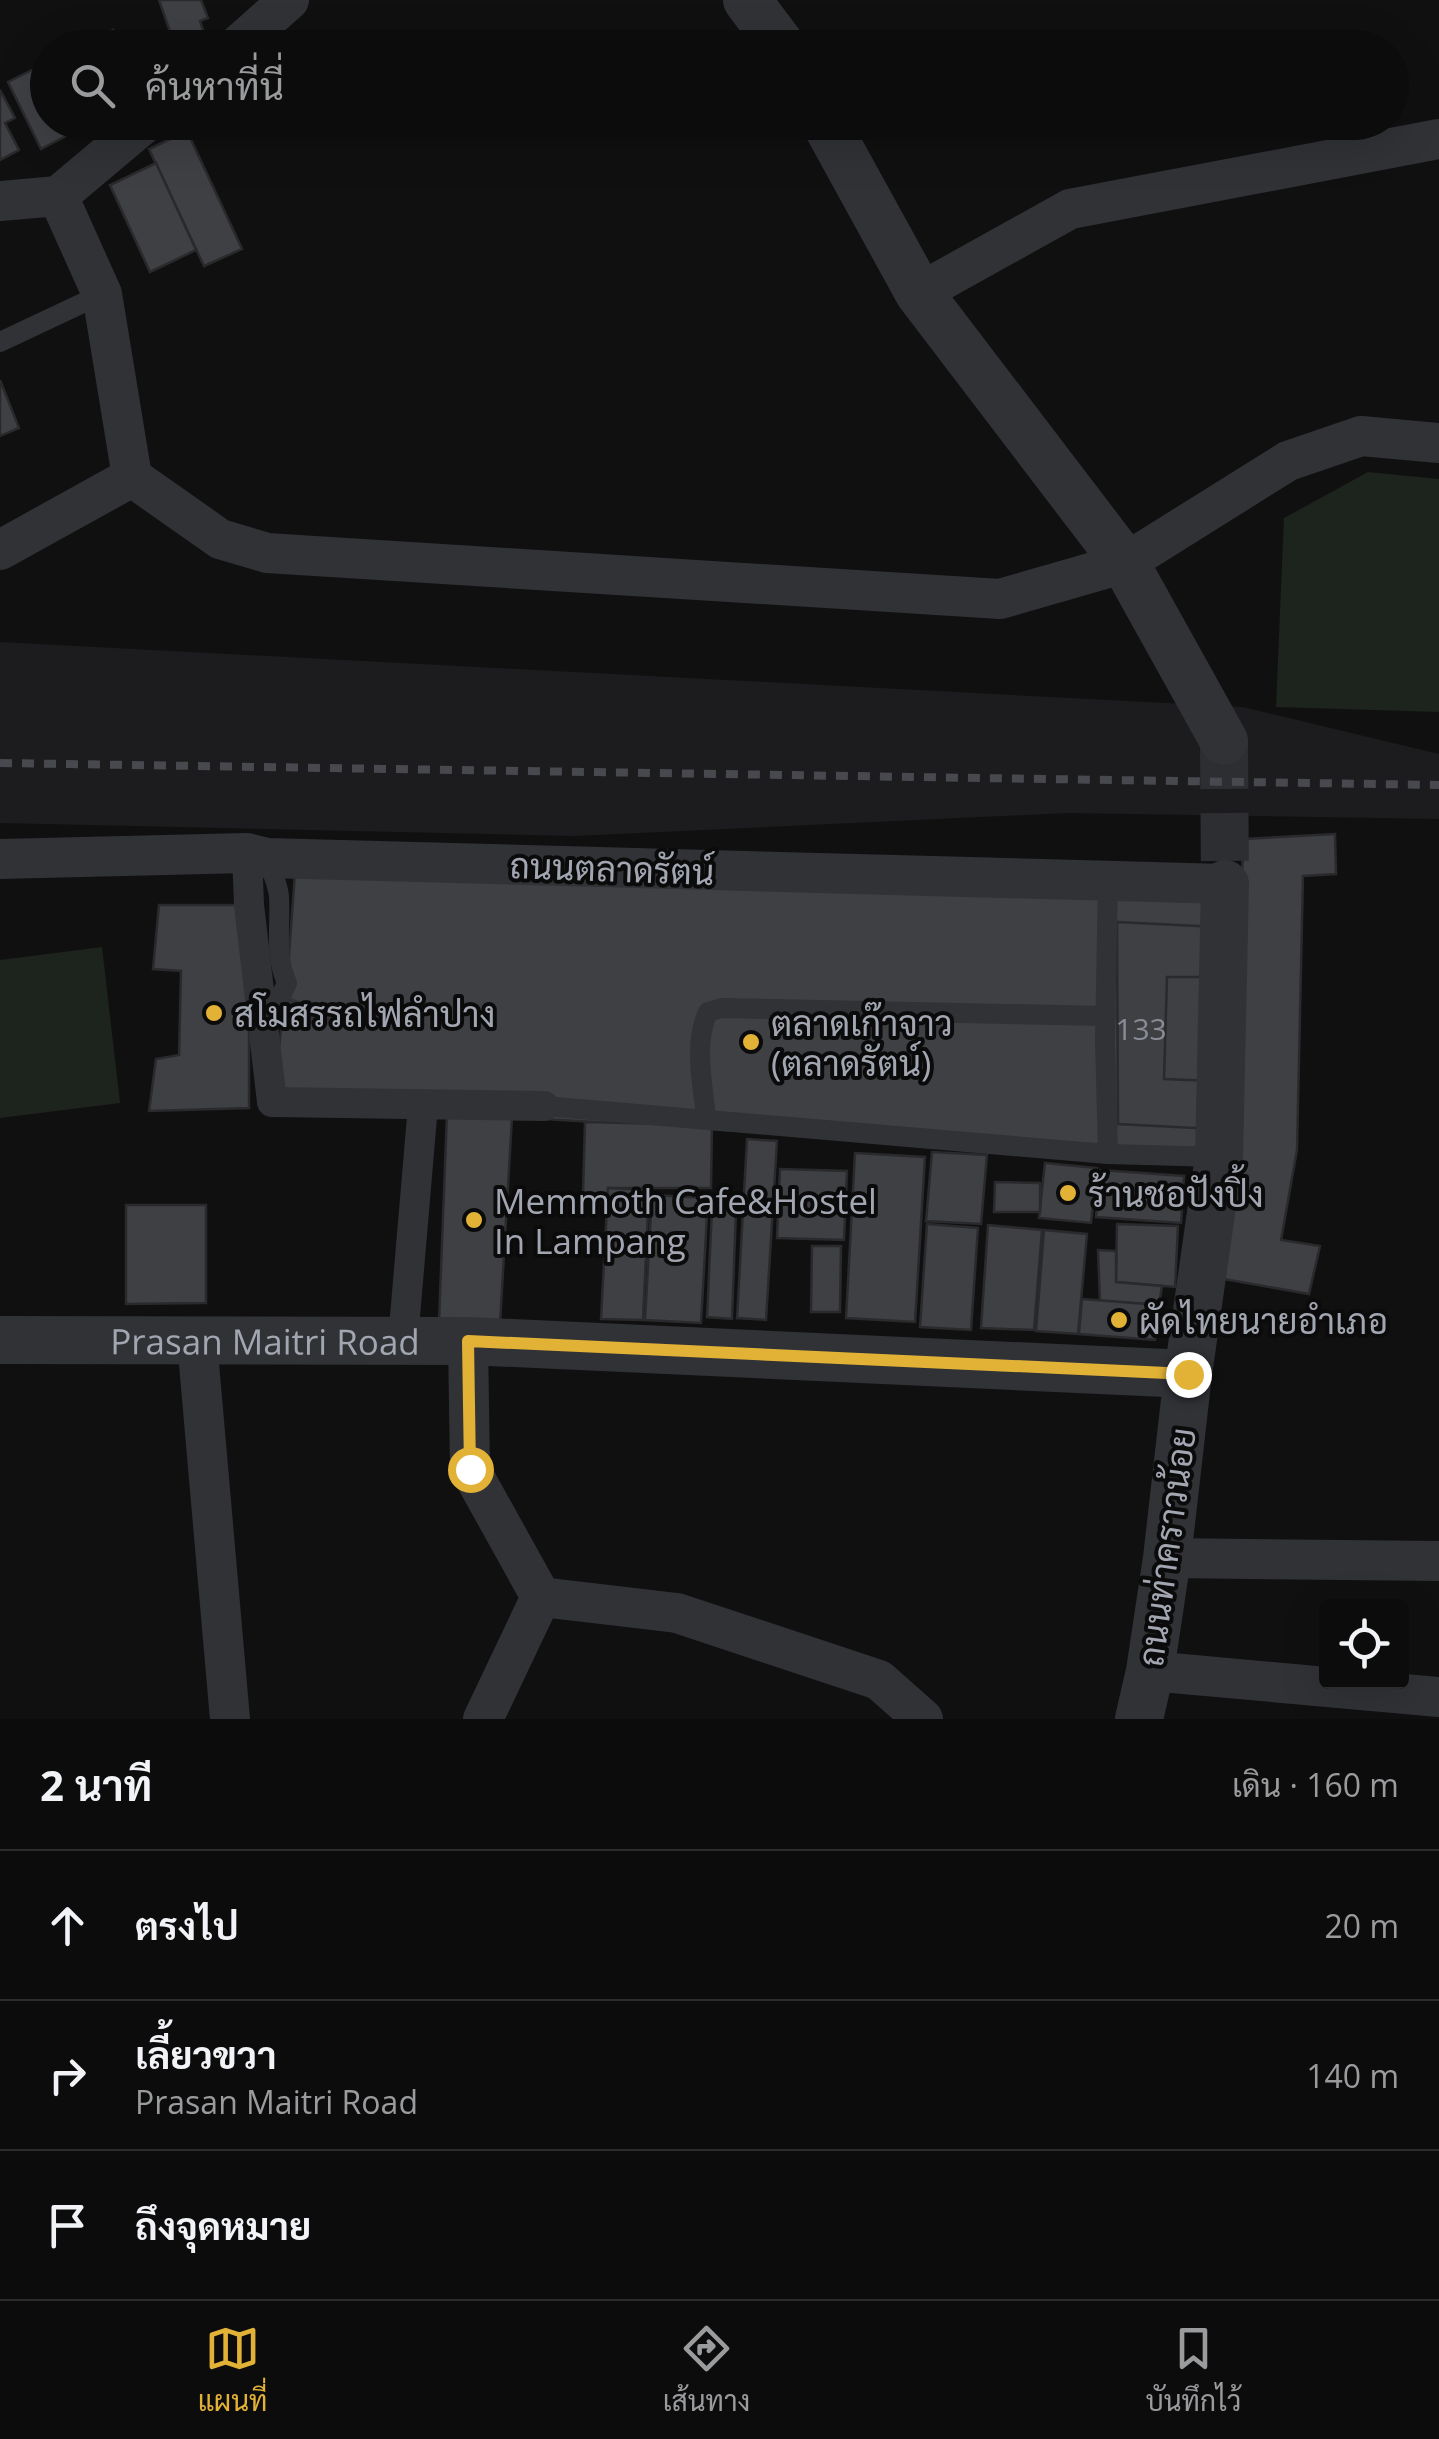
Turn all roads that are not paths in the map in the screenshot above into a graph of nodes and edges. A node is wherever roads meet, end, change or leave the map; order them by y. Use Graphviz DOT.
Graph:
graph roads {
  1 [pos="747,0"];
  2 [pos="275,6"];
  3 [pos="252,30"];
  4 [pos="770,30"];
  5 [pos="1439,139"];
  6 [pos="125,140"];
  7 [pos="835,140"];
  8 [pos="58,196"];
  9 [pos="0,202"];
  10 [pos="920,292"];
  11 [pos="102,294"];
  12 [pos="0,342"];
  13 [pos="1439,442"];
  14 [pos="132,477"];
  15 [pos="0,550"];
  16 [pos="1125,563"];
  17 [pos="1224,741"];
  18 [pos="257,856"];
  19 [pos="0,859"];
  20 [pos="1108,880"];
  21 [pos="1225,884"];
  22 [pos="378,1016"];
  23 [pos="1106,1016"];
  24 [pos="423,1105"];
  25 [pos="544,1106"];
  26 [pos="706,1118"];
  27 [pos="1108,1154"];
  28 [pos="1219,1157"];
  29 [pos="0,1340"];
  30 [pos="403,1340"];
  31 [pos="197,1341"];
  32 [pos="468,1341"];
  33 [pos="1188,1374"];
  34 [pos="1167,1558"];
  35 [pos="1439,1561"];
  36 [pos="541,1597"];
  37 [pos="1150,1671"];
  38 [pos="1439,1697"];
  39 [pos="230,1719"];
  40 [pos="484,1719"];
  41 [pos="923,1719"];
  42 [pos="1139,1719"];
  1 -- 4 [label="street"];
  2 -- 3 [label="street"];
  5 -- 10 [label="street"];
  6 -- 8 [label="street"];
  7 -- 10 [label="street"];
  8 -- 9 [label="street"];
  8 -- 11 [label="street"];
  10 -- 16 [label="street"];
  11 -- 12 [label="lane"];
  11 -- 14 [label="street"];
  13 -- 16 [label="street"];
  14 -- 15 [label="street"];
  14 -- 16 [label="street"];
  16 -- 17 [label="street"];
  18 -- 19 [label="street, ถนนตลาดรัตน์"];
  18 -- 20 [label="street, ถนนตลาดรัตน์"];
  18 -- 22 [label="lane"];
  18 -- 24 [label="street"];
  20 -- 21 [label="street, ถนนตลาดรัตน์"];
  20 -- 23 [label="lane"];
  21 -- 28 [label="street, ถนนท่าคราวน้อย"];
  23 -- 26 [label="lane"];
  23 -- 27 [label="lane"];
  24 -- 25 [label="street"];
  24 -- 30 [label="street"];
  25 -- 26 [label="lane"];
  26 -- 27 [label="lane"];
  27 -- 28 [label="lane"];
  28 -- 33 [label="street, ถนนท่าคราวน้อย"];
  29 -- 31 [label="street, Prasan Maitri Road"];
  30 -- 31 [label="street, Prasan Maitri Road"];
  30 -- 32 [label="street, Prasan Maitri Road"];
  31 -- 39 [label="street"];
  32 -- 33 [label="street, Prasan Maitri Road"];
  32 -- 36 [label="street"];
  33 -- 34 [label="street, ถนนท่าคราวน้อย"];
  34 -- 35 [label="street"];
  34 -- 37 [label="street, ถนนท่าคราวน้อย"];
  36 -- 40 [label="street"];
  36 -- 41 [label="street"];
  37 -- 38 [label="street"];
  37 -- 42 [label="street, ถนนท่าคราวน้อย"];
}
